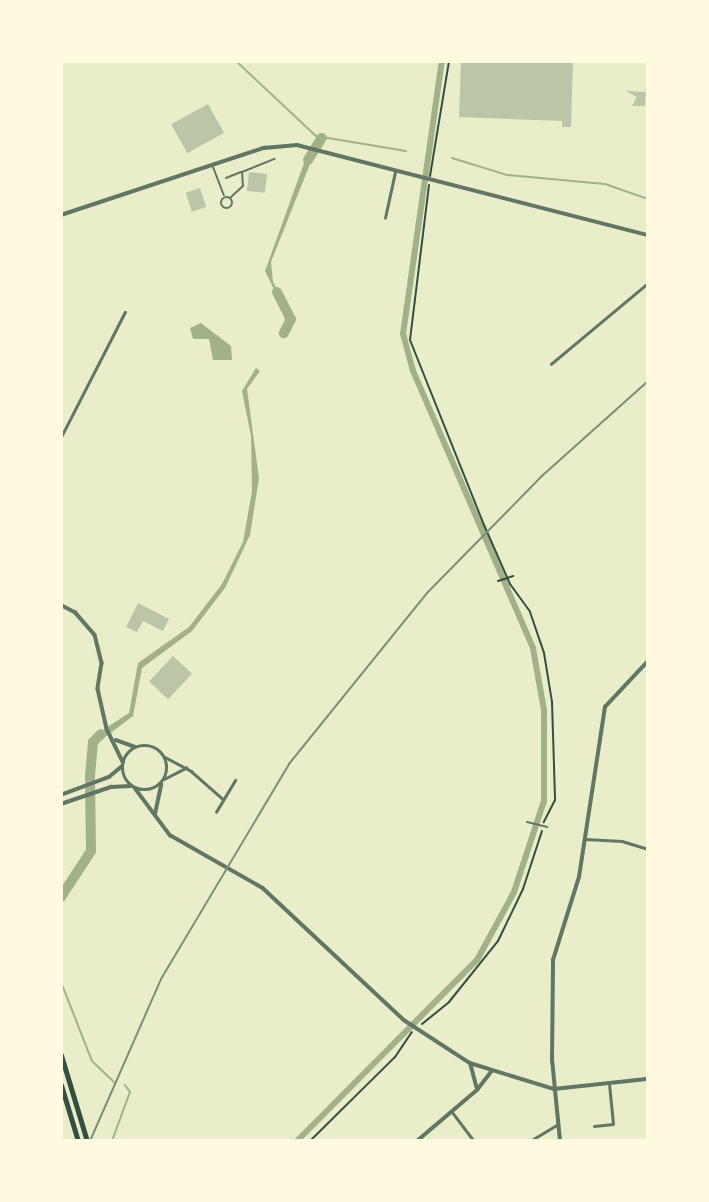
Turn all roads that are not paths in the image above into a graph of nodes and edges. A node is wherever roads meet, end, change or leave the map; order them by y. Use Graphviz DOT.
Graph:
graph roads {
  1 [pos="275,159"];
  2 [pos="213,167"];
  3 [pos="242,172"];
  4 [pos="395,172"];
  5 [pos="226,178"];
  6 [pos="224,197"];
  7 [pos="230,198"];
  8 [pos="61,215"];
  9 [pos="385,218"];
  10 [pos="648,235"];
  11 [pos="648,283"];
  12 [pos="125,312"];
  13 [pos="551,364"];
  14 [pos="61,437"];
  15 [pos="61,605"];
  16 [pos="648,660"];
  17 [pos="113,738"];
  18 [pos="136,747"];
  19 [pos="165,757"];
  20 [pos="123,763"];
  21 [pos="186,768"];
  22 [pos="164,780"];
  23 [pos="235,780"];
  24 [pos="134,787"];
  25 [pos="61,795"];
  26 [pos="223,799"];
  27 [pos="61,804"];
  28 [pos="216,812"];
  29 [pos="155,818"];
  30 [pos="527,822"];
  31 [pos="547,827"];
  32 [pos="585,839"];
  33 [pos="648,849"];
  34 [pos="61,1055"];
  35 [pos="470,1063"];
  36 [pos="492,1071"];
  37 [pos="648,1079"];
  38 [pos="609,1084"];
  39 [pos="61,1086"];
  40 [pos="554,1089"];
  41 [pos="477,1090"];
  42 [pos="452,1112"];
  43 [pos="558,1124"];
  44 [pos="594,1126"];
  45 [pos="86,1140"];
  46 [pos="78,1141"];
  47 [pos="417,1141"];
  48 [pos="474,1141"];
  49 [pos="530,1141"];
  50 [pos="560,1141"];
  1 -- 3 [label="lane"];
  2 -- 4 [label="street"];
  2 -- 6 [label="lane"];
  2 -- 8 [label="street"];
  3 -- 5 [label="lane"];
  3 -- 7 [label="lane"];
  4 -- 9 [label="street"];
  4 -- 10 [label="street"];
  6 -- 7 [label="lane"];
  6 -- 7 [label="lane"];
  11 -- 13 [label="street"];
  12 -- 14 [label="street"];
  15 -- 17 [label="street"];
  16 -- 32 [label="street"];
  17 -- 18 [label="street"];
  17 -- 20 [label="street"];
  18 -- 19 [label="street"];
  18 -- 20 [label="street"];
  19 -- 21 [label="street"];
  19 -- 22 [label="street"];
  20 -- 24 [label="street"];
  20 -- 25 [label="street"];
  21 -- 22 [label="street"];
  21 -- 26 [label="street"];
  22 -- 24 [label="street"];
  22 -- 29 [label="street"];
  23 -- 26 [label="street"];
  24 -- 27 [label="street"];
  24 -- 29 [label="street"];
  26 -- 28 [label="street"];
  29 -- 35 [label="street"];
  30 -- 31 [label="lane"];
  32 -- 33 [label="street"];
  32 -- 40 [label="street"];
  34 -- 45 [label="highway"];
  35 -- 36 [label="street"];
  35 -- 41 [label="street"];
  36 -- 40 [label="street"];
  36 -- 41 [label="street"];
  37 -- 38 [label="street"];
  38 -- 40 [label="street"];
  38 -- 44 [label="street"];
  39 -- 46 [label="highway"];
  40 -- 43 [label="street"];
  41 -- 42 [label="street"];
  42 -- 47 [label="street"];
  42 -- 48 [label="street"];
  43 -- 49 [label="street"];
  43 -- 50 [label="street"];
}
